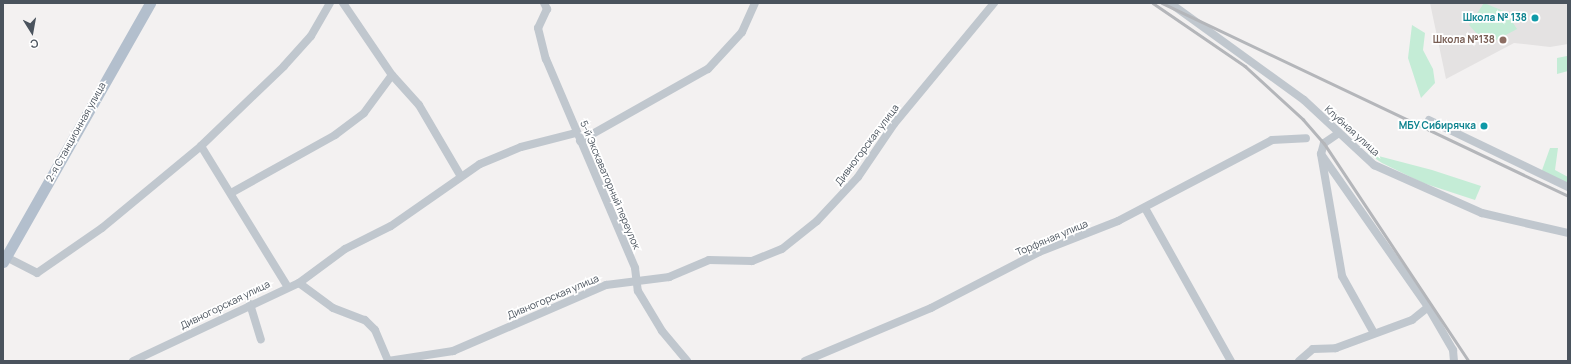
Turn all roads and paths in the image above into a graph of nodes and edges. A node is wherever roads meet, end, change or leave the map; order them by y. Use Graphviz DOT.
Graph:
graph roads {
  1 [pos="150,3"];
  2 [pos="330,3"];
  3 [pos="343,3"];
  4 [pos="755,3"];
  5 [pos="994,3"];
  6 [pos="1170,3"];
  7 [pos="546,6"];
  8 [pos="392,75"];
  9 [pos="1429,120"];
  10 [pos="576,133"];
  11 [pos="1339,134"];
  12 [pos="1306,138"];
  13 [pos="580,141"];
  14 [pos="201,146"];
  15 [pos="1321,154"];
  16 [pos="460,175"];
  17 [pos="1568,188"];
  18 [pos="231,193"];
  19 [pos="1145,208"];
  20 [pos="1568,233"];
  21 [pos="4,259"];
  22 [pos="636,281"];
  23 [pos="299,283"];
  24 [pos="287,286"];
  25 [pos="250,304"];
  26 [pos="1428,307"];
  27 [pos="1374,333"];
  28 [pos="261,339"];
  29 [pos="133,361"];
  30 [pos="388,361"];
  31 [pos="687,361"];
  32 [pos="806,361"];
  33 [pos="1231,361"];
  34 [pos="1299,361"];
  35 [pos="1454,361"];
  1 -- 21 [label="main road, 2-я Станционная улица"];
  2 -- 14 [label="street"];
  3 -- 8 [label="street"];
  4 -- 13 [label="street"];
  5 -- 22 [label="street, Дивногорская улица"];
  6 -- 11 [label="street, Клубная улица"];
  7 -- 10 [label="street, 5-й Экскаваторный переулок"];
  8 -- 16 [label="street"];
  8 -- 18 [label="street"];
  9 -- 17 [label="street"];
  10 -- 13 [label="street, 5-й Экскаваторный переулок"];
  10 -- 16 [label="street, Дивногорская улица"];
  11 -- 15 [label="street"];
  11 -- 20 [label="street, Клубная улица"];
  12 -- 19 [label="street, Торфяная улица"];
  13 -- 22 [label="street, 5-й Экскаваторный переулок"];
  14 -- 18 [label="street"];
  14 -- 21 [label="street"];
  15 -- 26 [label="street"];
  15 -- 27 [label="street"];
  16 -- 23 [label="street, Дивногорская улица"];
  18 -- 24 [label="street"];
  19 -- 32 [label="street, Торфяная улица"];
  19 -- 33 [label="street"];
  22 -- 30 [label="street, Дивногорская улица"];
  22 -- 31 [label="street, 5-й Экскаваторный переулок"];
  23 -- 24 [label="street, Дивногорская улица"];
  23 -- 30 [label="street"];
  24 -- 25 [label="street, Дивногорская улица"];
  25 -- 28 [label="street"];
  25 -- 29 [label="street, Дивногорская улица"];
  26 -- 27 [label="street"];
  26 -- 35 [label="street"];
  27 -- 34 [label="street"];
}
